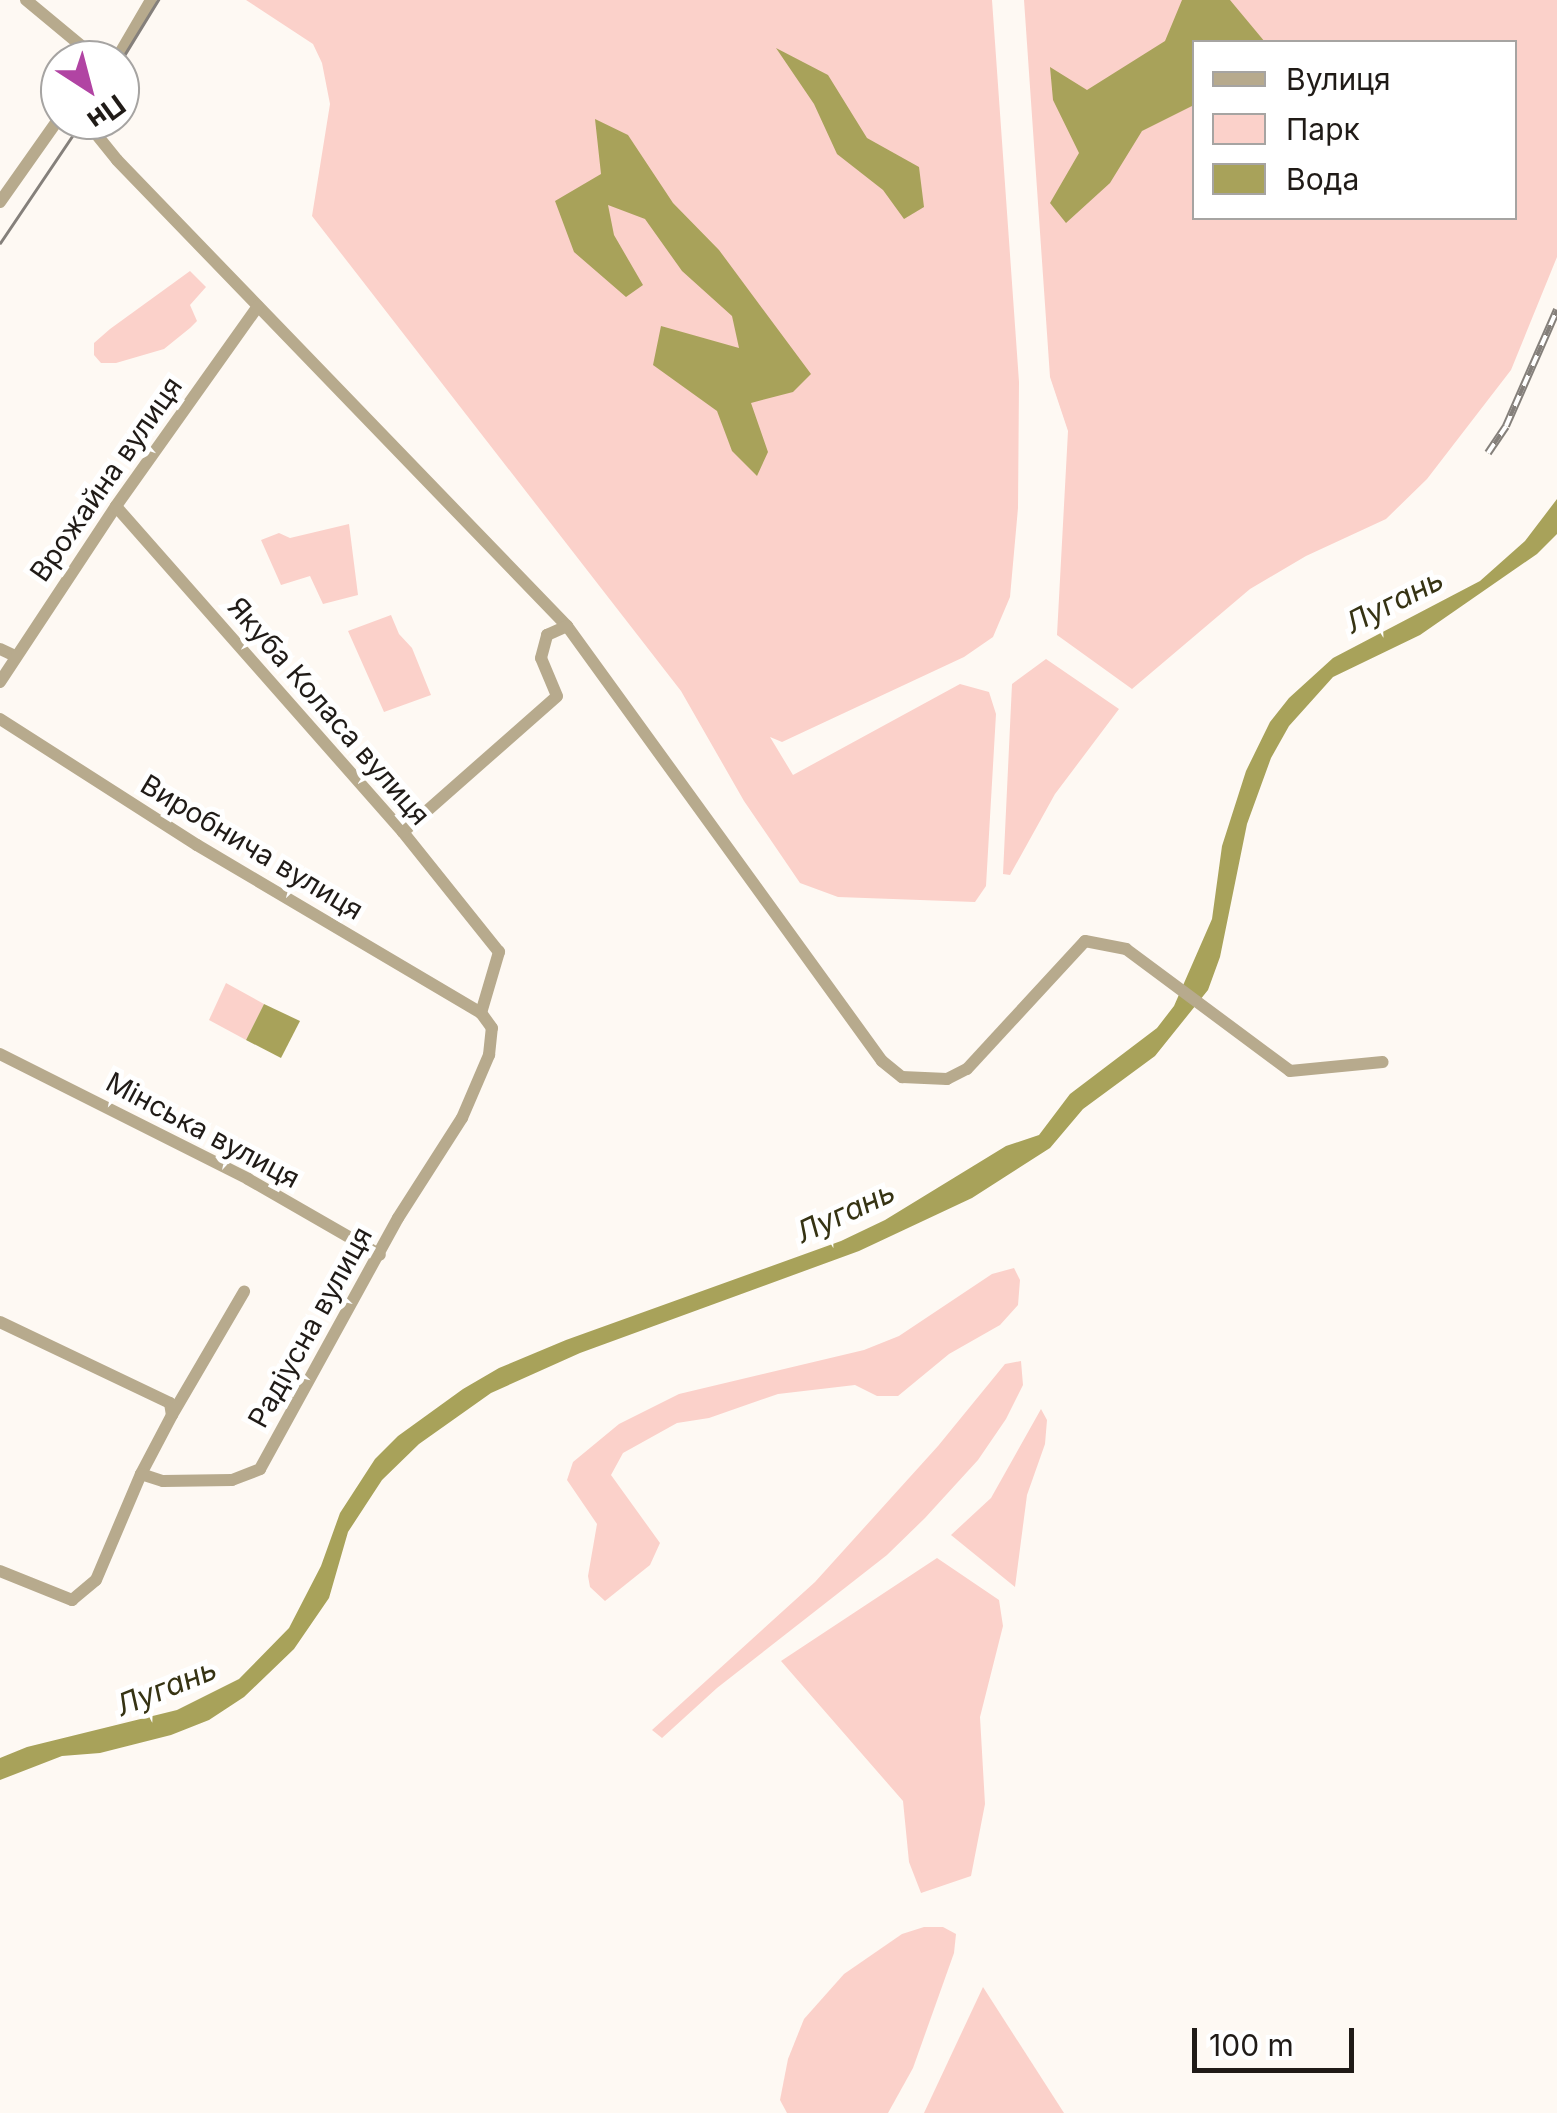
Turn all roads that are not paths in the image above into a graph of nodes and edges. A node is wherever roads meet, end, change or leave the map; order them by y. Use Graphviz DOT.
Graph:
graph roads {
  1 [pos="26,0"];
  2 [pos="151,0"];
  3 [pos="73,40"];
  4 [pos="127,40"];
  5 [pos="44,140"];
  6 [pos="100,140"];
  7 [pos="0,202"];
  8 [pos="258,306"];
  9 [pos="116,506"];
  10 [pos="567,626"];
  11 [pos="0,649"];
  12 [pos="16,656"];
  13 [pos="0,682"];
  14 [pos="0,719"];
  15 [pos="403,832"];
  16 [pos="499,952"];
  17 [pos="482,1013"];
  18 [pos="0,1054"];
  19 [pos="1383,1062"];
  20 [pos="380,1254"];
  21 [pos="244,1292"];
  22 [pos="0,1322"];
  23 [pos="172,1415"];
  24 [pos="142,1474"];
  25 [pos="0,1571"];
  1 -- 3 [label="street"];
  2 -- 4 [label="street"];
  5 -- 7 [label="street"];
  6 -- 8 [label="street"];
  8 -- 9 [label="street, Врожайна вулиця"];
  8 -- 10 [label="street"];
  9 -- 12 [label="street, Врожайна вулиця"];
  9 -- 15 [label="street, Якуба Коласа вулиця"];
  10 -- 15 [label="street"];
  10 -- 19 [label="street"];
  11 -- 12 [label="street"];
  12 -- 13 [label="street, Врожайна вулиця"];
  14 -- 17 [label="street, Виробнича вулиця"];
  15 -- 16 [label="street, Якуба Коласа вулиця"];
  16 -- 17 [label="street, Радіусна вулиця"];
  17 -- 20 [label="street, Радіусна вулиця"];
  18 -- 20 [label="street, Мінська вулиця"];
  20 -- 24 [label="street, Радіусна вулиця"];
  21 -- 23 [label="street"];
  22 -- 23 [label="street"];
  23 -- 24 [label="street"];
  24 -- 25 [label="street"];
}
